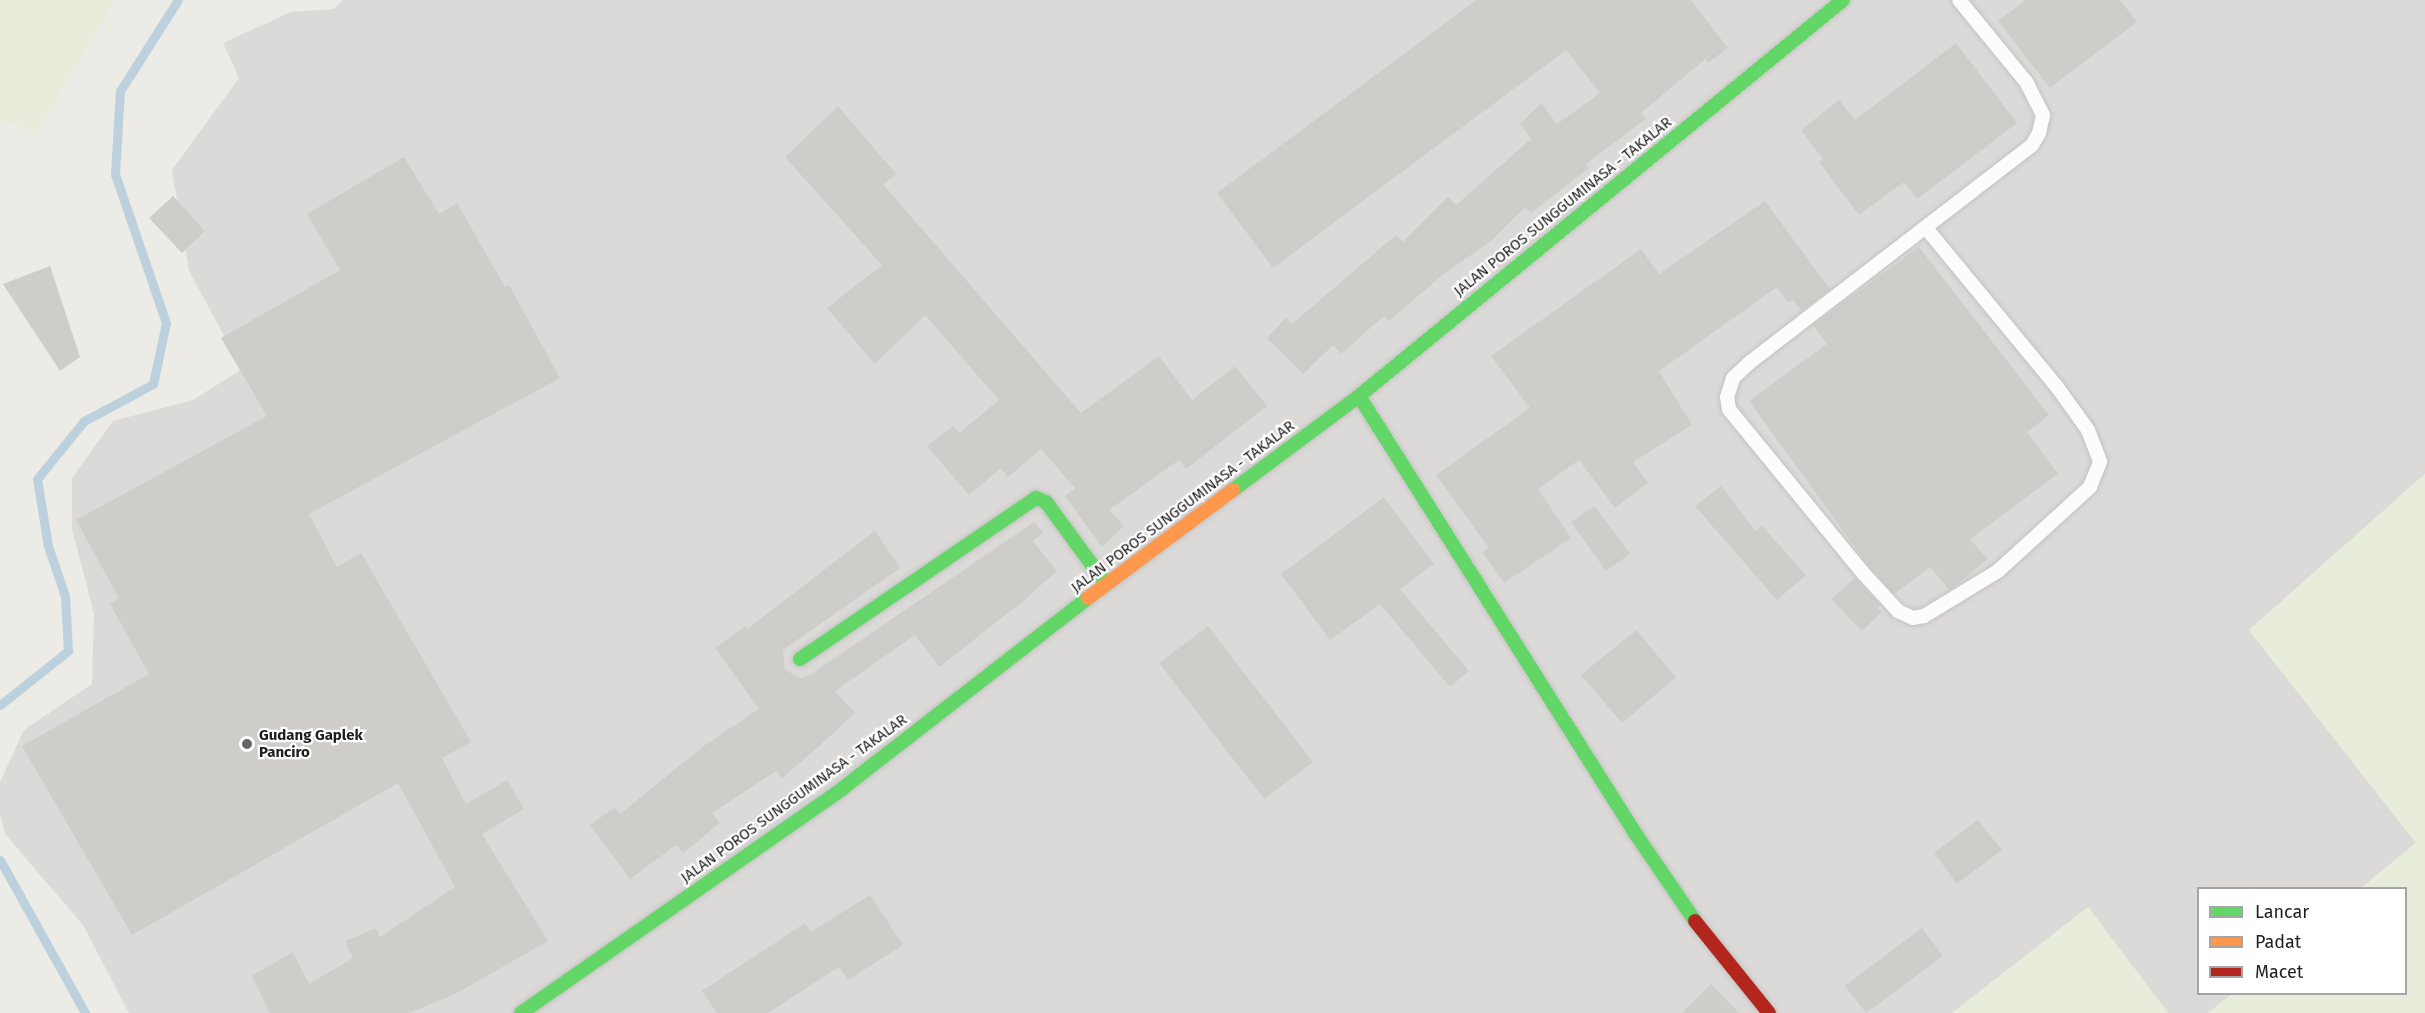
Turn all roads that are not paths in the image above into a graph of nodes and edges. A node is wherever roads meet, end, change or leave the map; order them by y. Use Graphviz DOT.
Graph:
graph roads {
  1 [pos="1843,0"];
  2 [pos="1959,0"];
  3 [pos="1926,228"];
  4 [pos="1359,396"];
  5 [pos="1106,584"];
  6 [pos="800,659"];
  7 [pos="521,1013"];
  8 [pos="1769,1013"];
  1 -- 4 [label="main road, JALAN POROS SUNGGUMINASA - TAKALAR"];
  2 -- 3 [label="lane"];
  3 -- 3 [label="lane"];
  4 -- 5 [label="main road, JALAN POROS SUNGGUMINASA - TAKALAR"];
  4 -- 8 [label="main road"];
  5 -- 6 [label="main road"];
  5 -- 7 [label="main road, JALAN POROS SUNGGUMINASA - TAKALAR"];
}
